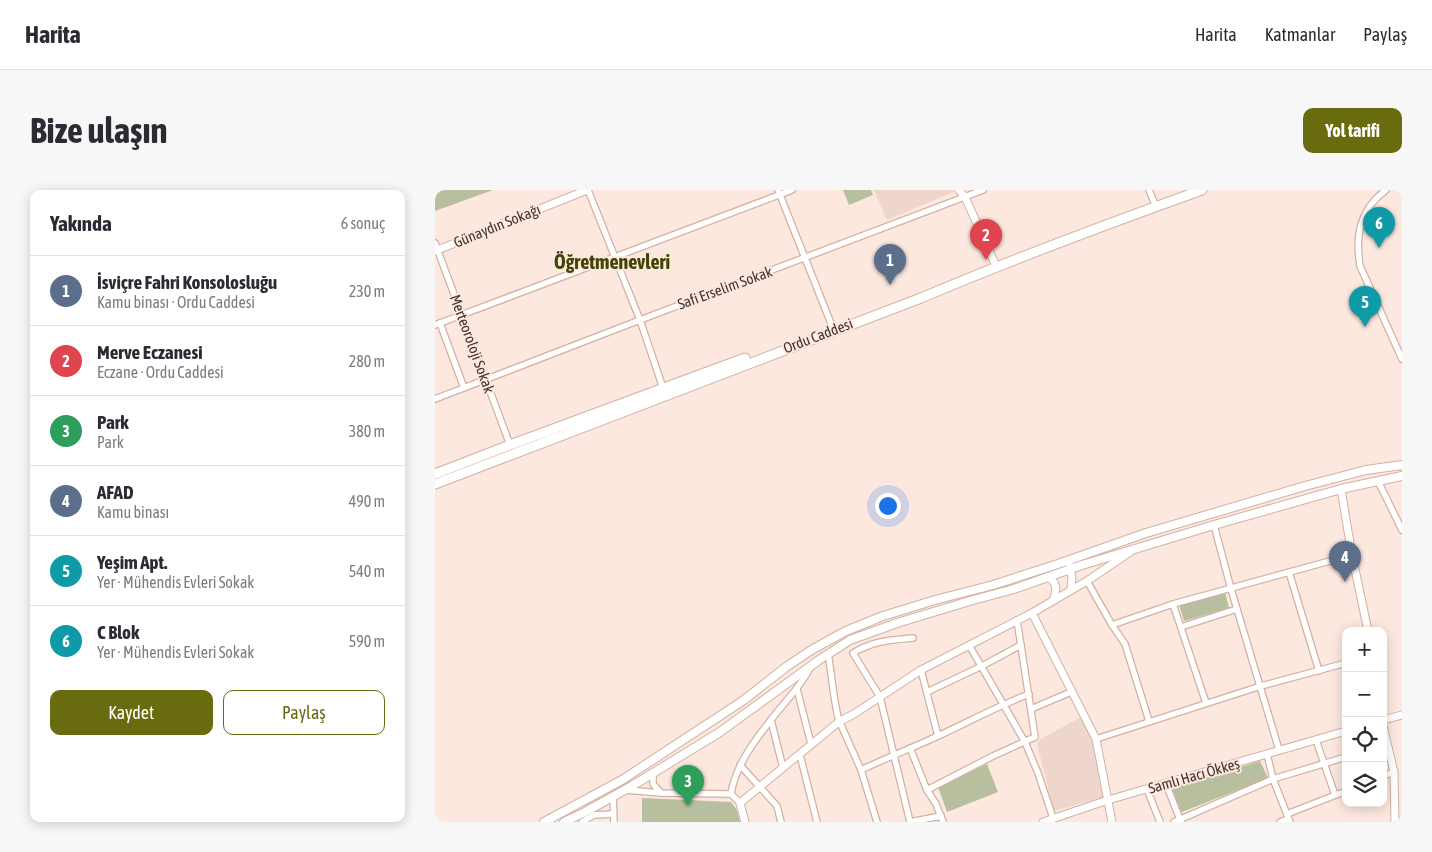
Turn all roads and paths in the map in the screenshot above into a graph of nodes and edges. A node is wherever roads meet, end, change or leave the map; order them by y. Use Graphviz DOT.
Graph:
graph roads {
  1 [pos="588,190"];
  2 [pos="792,190"];
  3 [pos="983,190"];
  4 [pos="1149,190"];
  5 [pos="1187,190"];
  6 [pos="1202,190"];
  7 [pos="1387,190"];
  8 [pos="779,192"];
  9 [pos="963,193"];
  10 [pos="1154,202"];
  11 [pos="436,248"];
  12 [pos="615,257"];
  13 [pos="804,258"];
  14 [pos="995,264"];
  15 [pos="462,315"];
  16 [pos="640,320"];
  17 [pos="438,324"];
  18 [pos="831,326"];
  19 [pos="1402,359"];
  20 [pos="486,380"];
  21 [pos="464,388"];
  22 [pos="663,388"];
  23 [pos="435,400"];
  24 [pos="510,445"];
  25 [pos="1402,465"];
  26 [pos="435,474"];
  27 [pos="1402,476"];
  28 [pos="1378,481"];
  29 [pos="435,484"];
  30 [pos="1341,489"];
  31 [pos="1214,525"];
  32 [pos="1402,530"];
  33 [pos="1133,549"];
  34 [pos="1352,554"];
  35 [pos="1069,565"];
  36 [pos="1289,572"];
  37 [pos="1047,577"];
  38 [pos="1087,581"];
  39 [pos="1231,589"];
  40 [pos="1071,590"];
  41 [pos="1053,600"];
  42 [pos="1173,604"];
  43 [pos="1237,609"];
  44 [pos="1032,612"];
  45 [pos="1017,620"];
  46 [pos="1112,625"];
  47 [pos="1181,627"];
  48 [pos="1367,627"];
  49 [pos="913,638"];
  50 [pos="969,645"];
  51 [pos="1021,645"];
  52 [pos="828,654"];
  53 [pos="1342,664"];
  54 [pos="811,665"];
  55 [pos="982,666"];
  56 [pos="921,670"];
  57 [pos="1319,671"];
  58 [pos="1261,686"];
  59 [pos="797,689"];
  60 [pos="927,692"];
  61 [pos="1071,692"];
  62 [pos="1029,694"];
  63 [pos="880,697"];
  64 [pos="1206,703"];
  65 [pos="1003,704"];
  66 [pos="1031,709"];
  67 [pos="1402,715"];
  68 [pos="1387,719"];
  69 [pos="771,720"];
  70 [pos="840,721"];
  71 [pos="1149,722"];
  72 [pos="1342,732"];
  73 [pos="938,736"];
  74 [pos="1096,739"];
  75 [pos="1316,740"];
  76 [pos="1025,742"];
  77 [pos="811,744"];
  78 [pos="910,748"];
  79 [pos="1279,750"];
  80 [pos="1387,750"];
  81 [pos="893,754"];
  82 [pos="1267,754"];
  83 [pos="800,755"];
  84 [pos="1342,757"];
  85 [pos="1323,764"];
  86 [pos="740,765"];
  87 [pos="783,768"];
  88 [pos="861,770"];
  89 [pos="1394,772"];
  90 [pos="653,773"];
  91 [pos="1387,775"];
  92 [pos="1273,779"];
  93 [pos="1166,784"];
  94 [pos="761,786"];
  95 [pos="1147,789"];
  96 [pos="624,790"];
  97 [pos="927,790"];
  98 [pos="661,792"];
  99 [pos="1342,792"];
  100 [pos="731,794"];
  101 [pos="1335,795"];
  102 [pos="613,796"];
  103 [pos="1108,800"];
  104 [pos="740,802"];
  105 [pos="613,814"];
  106 [pos="1053,818"];
  107 [pos="1288,818"];
  108 [pos="942,819"];
  109 [pos="1178,821"];
  110 [pos="544,822"];
  111 [pos="563,822"];
  112 [pos="582,822"];
  113 [pos="614,822"];
  114 [pos="745,822"];
  115 [pos="781,822"];
  116 [pos="817,822"];
  117 [pos="877,822"];
  118 [pos="1043,822"];
  119 [pos="1112,822"];
  120 [pos="1160,822"];
  121 [pos="1280,822"];
  122 [pos="1395,822"];
  1 -- 11 [label="street, Günaydın Sokağı"];
  1 -- 12 [label="street"];
  2 -- 8 [label="street"];
  3 -- 9 [label="street, Safi Erselim Sokak"];
  4 -- 10 [label="street"];
  5 -- 10 [label="main road, Ordu Caddesi"];
  6 -- 14 [label="main road, Ordu Caddesi"];
  7 -- 19 [label="street"];
  8 -- 12 [label="street"];
  8 -- 13 [label="street"];
  9 -- 13 [label="street, Safi Erselim Sokak"];
  9 -- 14 [label="street"];
  10 -- 14 [label="main road, Ordu Caddesi"];
  11 -- 15 [label="street, Merteoroloji Sokak"];
  12 -- 15 [label="street"];
  12 -- 16 [label="street"];
  13 -- 16 [label="street, Safi Erselim Sokak"];
  13 -- 18 [label="street"];
  14 -- 18 [label="main road, Ordu Caddesi"];
  14 -- 29 [label="main road, Ordu Caddesi"];
  15 -- 17 [label="street"];
  15 -- 20 [label="street, Merteoroloji Sokak"];
  16 -- 20 [label="street, Safi Erselim Sokak"];
  16 -- 22 [label="street"];
  17 -- 21 [label="street"];
  18 -- 22 [label="main road, Ordu Caddesi"];
  20 -- 21 [label="street, Safi Erselim Sokak"];
  20 -- 24 [label="street, Merteoroloji Sokak"];
  21 -- 23 [label="street, Safi Erselim Sokak"];
  22 -- 24 [label="main road, Ordu Caddesi"];
  24 -- 26 [label="main road, Ordu Caddesi"];
  25 -- 35 [label="main road"];
  27 -- 28 [label="main road"];
  28 -- 30 [label="main road"];
  28 -- 32 [label="street"];
  30 -- 31 [label="main road"];
  30 -- 34 [label="street"];
  31 -- 33 [label="main road"];
  31 -- 39 [label="street"];
  33 -- 35 [label="main road"];
  33 -- 38 [label="street"];
  34 -- 36 [label="street"];
  34 -- 48 [label="street"];
  35 -- 37 [label="main road"];
  35 -- 40 [label="street"];
  35 -- 110 [label="main road"];
  36 -- 39 [label="street"];
  36 -- 57 [label="street"];
  37 -- 41 [label="street"];
  37 -- 52 [label="main road"];
  38 -- 40 [label="street"];
  38 -- 46 [label="street"];
  39 -- 42 [label="street"];
  39 -- 43 [label="street"];
  40 -- 41 [label="street"];
  41 -- 44 [label="street"];
  42 -- 46 [label="street"];
  42 -- 47 [label="street"];
  43 -- 47 [label="street"];
  43 -- 58 [label="street"];
  44 -- 45 [label="street"];
  44 -- 61 [label="street"];
  45 -- 50 [label="street"];
  45 -- 51 [label="street"];
  46 -- 71 [label="street"];
  47 -- 64 [label="street"];
  49 -- 63 [label="street"];
  50 -- 55 [label="street"];
  50 -- 56 [label="street"];
  51 -- 55 [label="street"];
  51 -- 62 [label="street"];
  52 -- 54 [label="main road"];
  52 -- 70 [label="street"];
  53 -- 57 [label="street"];
  54 -- 59 [label="street"];
  54 -- 90 [label="main road"];
  55 -- 60 [label="street"];
  55 -- 65 [label="street"];
  56 -- 60 [label="street"];
  56 -- 63 [label="street"];
  57 -- 58 [label="street"];
  58 -- 64 [label="street"];
  58 -- 79 [label="street"];
  59 -- 69 [label="street"];
  59 -- 77 [label="street"];
  60 -- 73 [label="street"];
  61 -- 66 [label="street"];
  61 -- 74 [label="street"];
  62 -- 65 [label="street"];
  62 -- 66 [label="street"];
  63 -- 70 [label="street"];
  63 -- 81 [label="street"];
  64 -- 71 [label="street"];
  65 -- 73 [label="street"];
  65 -- 76 [label="street"];
  66 -- 76 [label="street"];
  67 -- 68 [label="street"];
  69 -- 86 [label="street"];
  69 -- 87 [label="street"];
  70 -- 77 [label="street"];
  70 -- 88 [label="street"];
  71 -- 74 [label="street"];
  72 -- 75 [label="street, Samlı Hacı Ökkeş"];
  73 -- 78 [label="street"];
  74 -- 103 [label="street"];
  75 -- 79 [label="street, Samlı Hacı Ökkeş"];
  75 -- 85 [label="street"];
  76 -- 97 [label="street"];
  76 -- 106 [label="street"];
  77 -- 83 [label="street"];
  78 -- 81 [label="street"];
  78 -- 97 [label="street"];
  79 -- 82 [label="street, Samlı Hacı Ökkeş"];
  80 -- 89 [label="street"];
  81 -- 88 [label="street"];
  81 -- 108 [label="street"];
  82 -- 92 [label="street"];
  82 -- 93 [label="street, Samlı Hacı Ökkeş"];
  83 -- 87 [label="street"];
  83 -- 116 [label="street"];
  84 -- 85 [label="street"];
  85 -- 92 [label="street"];
  85 -- 101 [label="street"];
  86 -- 94 [label="street"];
  86 -- 100 [label="street"];
  87 -- 94 [label="street"];
  88 -- 117 [label="street"];
  89 -- 91 [label="street"];
  89 -- 122 [label="street"];
  90 -- 96 [label="main road"];
  90 -- 98 [label="street"];
  92 -- 107 [label="street"];
  92 -- 109 [label="street"];
  93 -- 95 [label="street, Samlı Hacı Ökkeş"];
  93 -- 109 [label="street"];
  94 -- 104 [label="street"];
  94 -- 115 [label="street"];
  95 -- 103 [label="street, Samlı Hacı Ökkeş"];
  95 -- 120 [label="street"];
  96 -- 98 [label="street"];
  96 -- 102 [label="main road"];
  97 -- 108 [label="street"];
  98 -- 100 [label="street"];
  99 -- 101 [label="street"];
  100 -- 104 [label="street"];
  101 -- 107 [label="street"];
  102 -- 105 [label="street"];
  102 -- 111 [label="main road"];
  103 -- 106 [label="street, Samlı Hacı Ökkeş"];
  103 -- 119 [label="street"];
  104 -- 114 [label="street"];
  105 -- 112 [label="street"];
  105 -- 113 [label="street"];
  106 -- 118 [label="street, Samlı Hacı Ökkeş"];
  107 -- 121 [label="street"];
}
